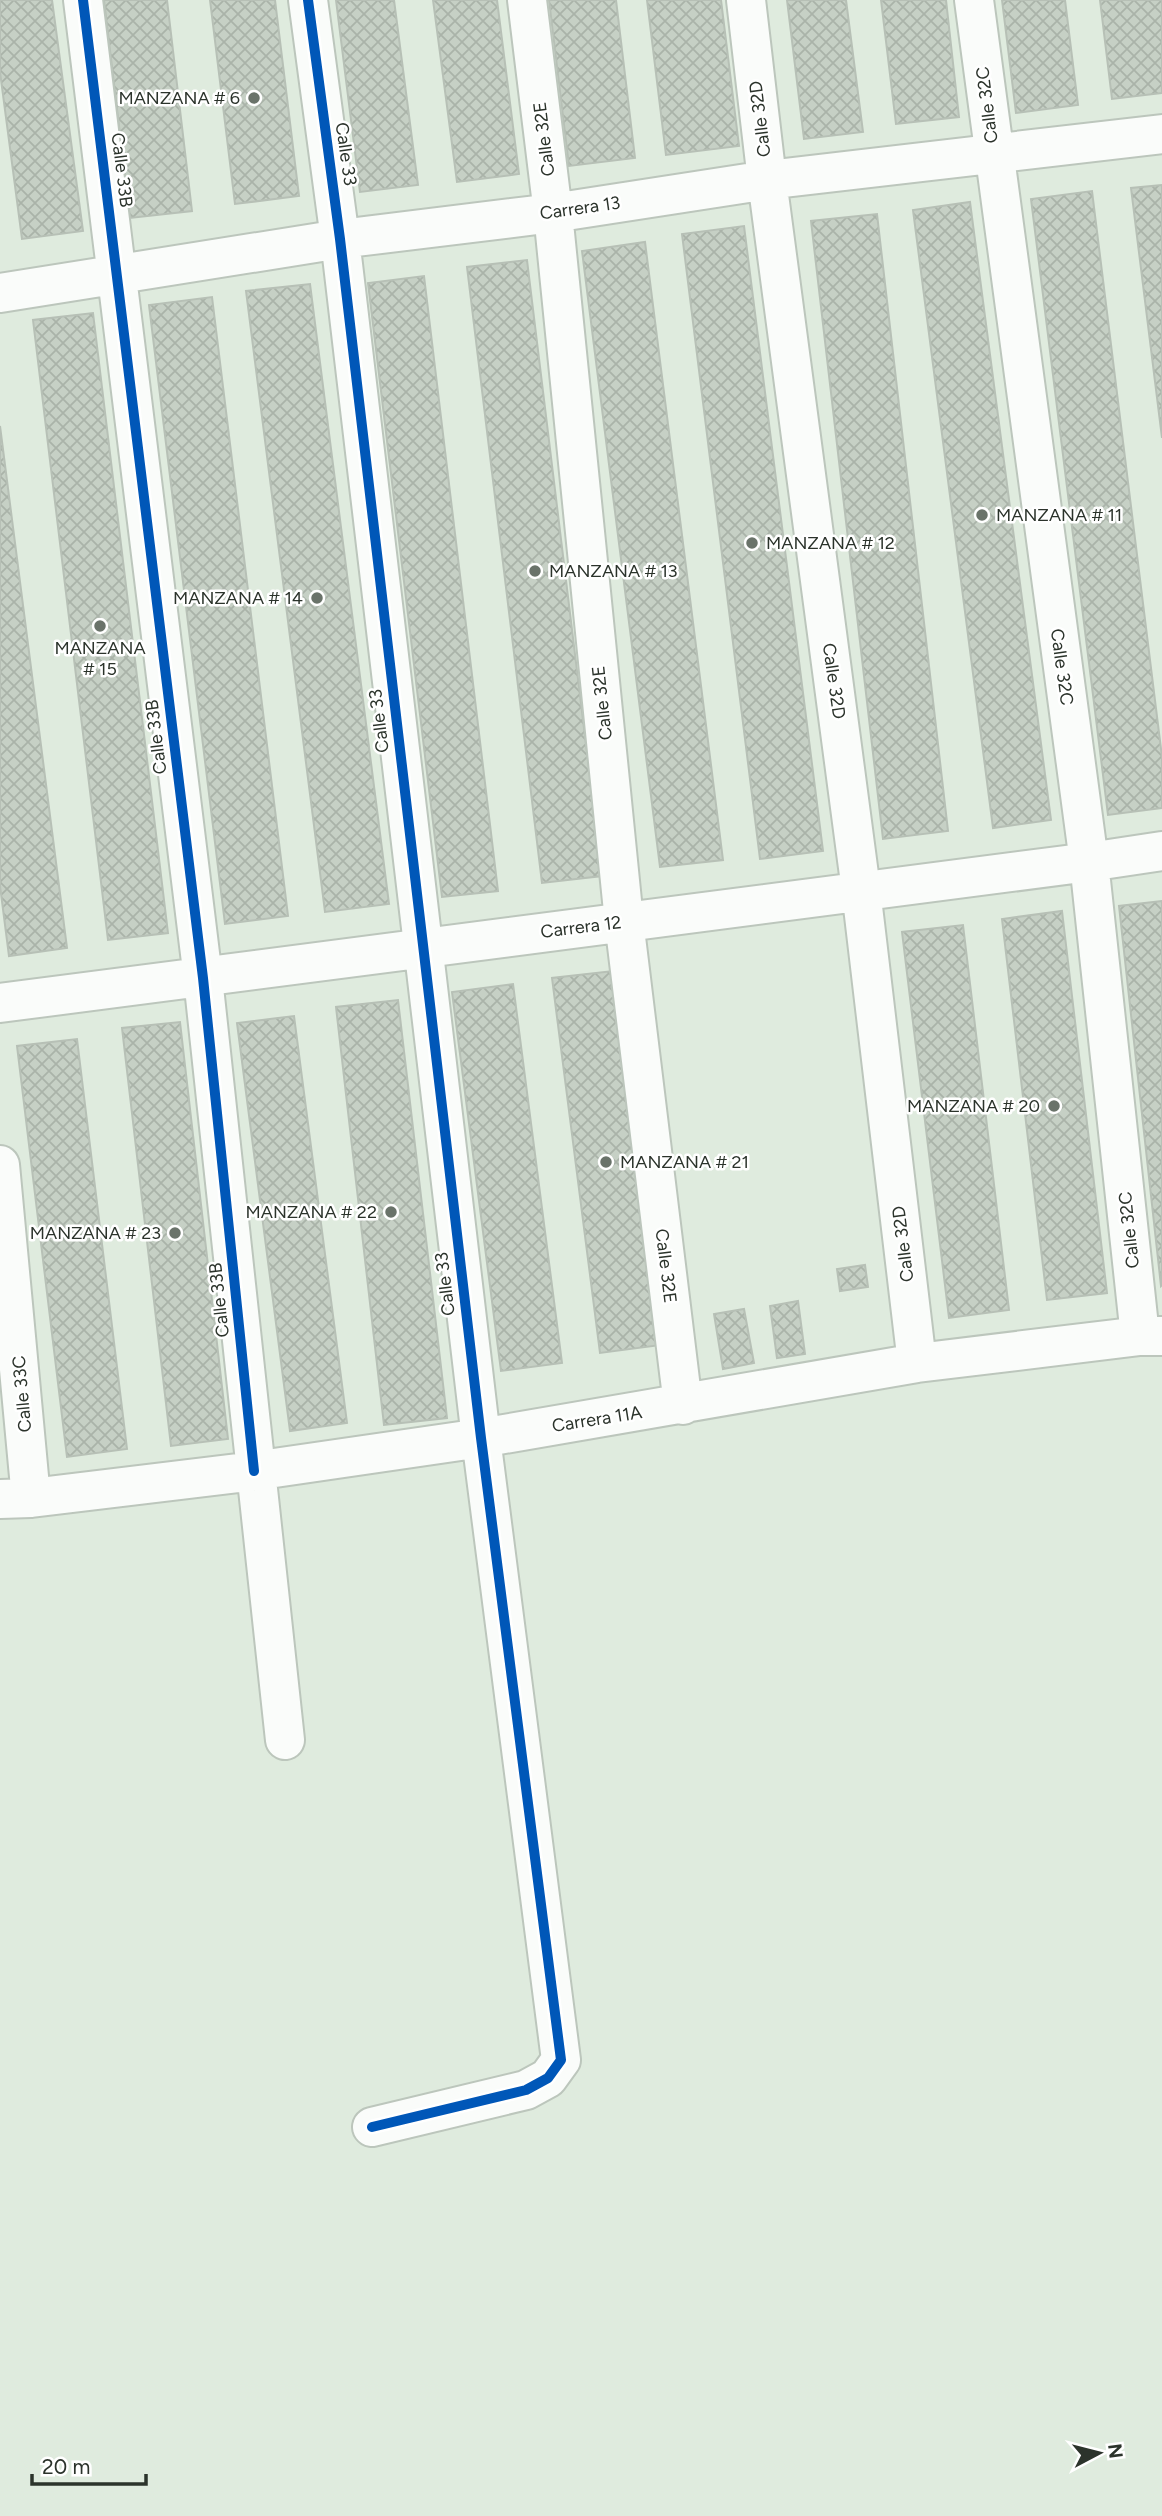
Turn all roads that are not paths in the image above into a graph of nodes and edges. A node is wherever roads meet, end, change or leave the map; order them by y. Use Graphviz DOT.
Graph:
graph roads {
  1 [pos="83,0"];
  2 [pos="308,0"];
  3 [pos="527,0"];
  4 [pos="746,0"];
  5 [pos="974,0"];
  6 [pos="1162,134"];
  7 [pos="993,155"];
  8 [pos="767,180"];
  9 [pos="553,213"];
  10 [pos="340,239"];
  11 [pos="118,274"];
  12 [pos="0,293"];
  13 [pos="1162,851"];
  14 [pos="1089,862"];
  15 [pos="861,890"];
  16 [pos="624,921"];
  17 [pos="423,947"];
  18 [pos="203,978"];
  19 [pos="0,1003"];
  20 [pos="0,1165"];
  21 [pos="1151,1336"];
  22 [pos="917,1363"];
  23 [pos="683,1405"];
  24 [pos="481,1438"];
  25 [pos="254,1471"];
  26 [pos="16,1498"];
  27 [pos="285,1740"];
  28 [pos="372,2127"];
  1 -- 11 [label="street, Calle 33B"];
  2 -- 10 [label="street, Calle 33"];
  3 -- 9 [label="street, Calle 32E"];
  4 -- 8 [label="street, Calle 32D"];
  5 -- 7 [label="street, Calle 32C"];
  6 -- 7 [label="street, Carrera 13"];
  7 -- 8 [label="street, Carrera 13"];
  7 -- 14 [label="street, Calle 32C"];
  8 -- 9 [label="street, Carrera 13"];
  8 -- 15 [label="street, Calle 32D"];
  9 -- 10 [label="street, Carrera 13"];
  9 -- 16 [label="street, Calle 32E"];
  10 -- 11 [label="street, Carrera 13"];
  10 -- 17 [label="street, Calle 33"];
  11 -- 12 [label="street, Carrera 13"];
  11 -- 18 [label="street, Calle 33B"];
  13 -- 14 [label="street, Carrera 12"];
  14 -- 15 [label="street, Carrera 12"];
  14 -- 21 [label="street, Calle 32C"];
  15 -- 16 [label="street, Carrera 12"];
  15 -- 22 [label="street, Calle 32D"];
  16 -- 17 [label="street, Carrera 12"];
  16 -- 23 [label="street, Calle 32E"];
  17 -- 18 [label="street, Carrera 12"];
  17 -- 24 [label="street, Calle 33"];
  18 -- 19 [label="street, Carrera 12"];
  18 -- 25 [label="street, Calle 33B"];
  20 -- 26 [label="street, Calle 33C"];
  21 -- 22 [label="street, Carrera 11A"];
  22 -- 23 [label="street, Carrera 11A"];
  23 -- 24 [label="street, Carrera 11A"];
  24 -- 25 [label="street, Carrera 11A"];
  24 -- 28 [label="street, Calle 33"];
  25 -- 26 [label="street, Carrera 11A"];
  25 -- 27 [label="street, Calle 33B"];
}
